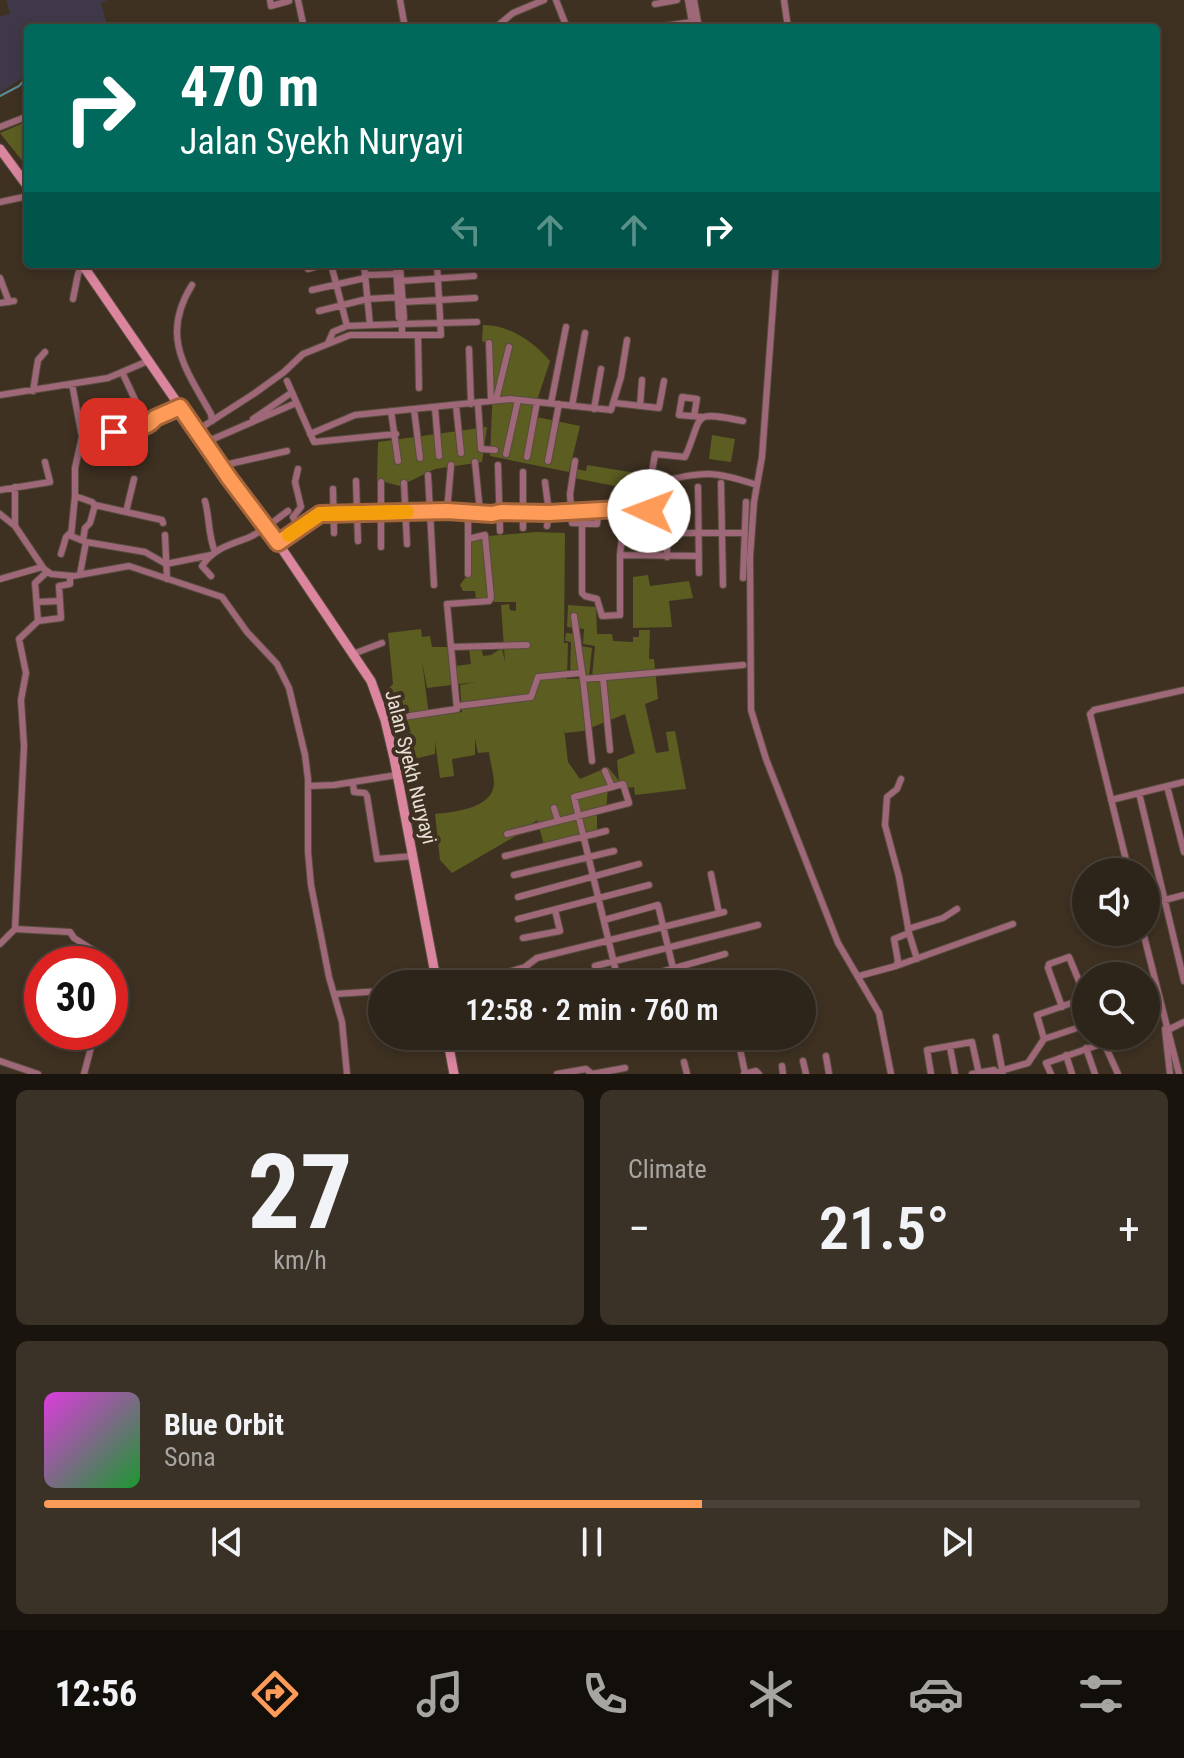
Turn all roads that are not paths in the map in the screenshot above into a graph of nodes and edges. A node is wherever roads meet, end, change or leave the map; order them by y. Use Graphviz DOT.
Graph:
graph roads {
  1 [pos="270,0"];
  2 [pos="290,0"];
  3 [pos="298,0"];
  4 [pos="400,0"];
  5 [pos="544,0"];
  6 [pos="556,0"];
  7 [pos="677,0"];
  8 [pos="691,0"];
  9 [pos="784,0"];
  10 [pos="655,4"];
  11 [pos="303,24"];
  12 [pos="404,24"];
  13 [pos="500,24"];
  14 [pos="565,24"];
  15 [pos="694,24"];
  16 [pos="787,24"];
  17 [pos="24,118"];
  18 [pos="0,127"];
  19 [pos="0,149"];
  20 [pos="24,182"];
  21 [pos="24,197"];
  22 [pos="0,202"];
  23 [pos="81,268"];
  24 [pos="85,268"];
  25 [pos="311,268"];
  26 [pos="332,268"];
  27 [pos="364,268"];
  28 [pos="398,268"];
  29 [pos="438,268"];
  30 [pos="776,268"];
  31 [pos="308,269"];
  32 [pos="365,276"];
  33 [pos="399,276"];
  34 [pos="474,276"];
  35 [pos="0,278"];
  36 [pos="439,279"];
  37 [pos="336,283"];
  38 [pos="192,285"];
  39 [pos="312,290"];
  40 [pos="475,298"];
  41 [pos="73,299"];
  42 [pos="367,299"];
  43 [pos="401,299"];
  44 [pos="440,301"];
  45 [pos="0,303"];
  46 [pos="342,305"];
  47 [pos="319,311"];
  48 [pos="477,322"];
  49 [pos="402,323"];
  50 [pos="441,323"];
  51 [pos="370,325"];
  52 [pos="347,326"];
  53 [pos="566,327"];
  54 [pos="585,333"];
  55 [pos="402,335"];
  56 [pos="418,335"];
  57 [pos="627,340"];
  58 [pos="328,343"];
  59 [pos="489,343"];
  60 [pos="469,349"];
  61 [pos="45,352"];
  62 [pos="490,354"];
  63 [pos="148,361"];
  64 [pos="601,369"];
  65 [pos="123,374"];
  66 [pos="642,380"];
  67 [pos="287,381"];
  68 [pos="664,381"];
  69 [pos="72,384"];
  70 [pos="419,388"];
  71 [pos="33,391"];
  72 [pos="291,393"];
  73 [pos="0,395"];
  74 [pos="518,400"];
  75 [pos="493,401"];
  76 [pos="537,402"];
  77 [pos="296,403"];
  78 [pos="551,403"];
  79 [pos="615,403"];
  80 [pos="137,404"];
  81 [pos="474,404"];
  82 [pos="559,404"];
  83 [pos="456,406"];
  84 [pos="572,406"];
  85 [pos="640,406"];
  86 [pos="180,407"];
  87 [pos="435,408"];
  88 [pos="414,409"];
  89 [pos="594,409"];
  90 [pos="391,411"];
  91 [pos="212,421"];
  92 [pos="743,421"];
  93 [pos="240,428"];
  94 [pos="196,431"];
  95 [pos="82,434"];
  96 [pos="310,434"];
  97 [pos="396,434"];
  98 [pos="204,443"];
  99 [pos="495,450"];
  100 [pos="287,451"];
  101 [pos="461,453"];
  102 [pos="506,454"];
  103 [pos="439,456"];
  104 [pos="527,457"];
  105 [pos="420,458"];
  106 [pos="398,461"];
  107 [pos="548,461"];
  108 [pos="575,461"];
  109 [pos="45,462"];
  110 [pos="475,462"];
  111 [pos="451,465"];
  112 [pos="498,465"];
  113 [pos="220,466"];
  114 [pos="298,469"];
  115 [pos="523,472"];
  116 [pos="428,475"];
  117 [pos="134,479"];
  118 [pos="356,481"];
  119 [pos="381,482"];
  120 [pos="545,482"];
  121 [pos="404,483"];
  122 [pos="721,483"];
  123 [pos="651,484"];
  124 [pos="757,485"];
  125 [pos="15,487"];
  126 [pos="698,487"];
  127 [pos="333,489"];
  128 [pos="0,490"];
  129 [pos="675,491"];
  130 [pos="75,496"];
  131 [pos="205,501"];
  132 [pos="746,502"];
  133 [pos="95,505"];
  134 [pos="646,508"];
  135 [pos="625,509"];
  136 [pos="599,510"];
  137 [pos="288,511"];
  138 [pos="381,511"];
  139 [pos="429,511"];
  140 [pos="447,511"];
  141 [pos="571,511"];
  142 [pos="126,512"];
  143 [pos="357,512"];
  144 [pos="404,512"];
  145 [pos="468,512"];
  146 [pos="480,512"];
  147 [pos="501,512"];
  148 [pos="524,512"];
  149 [pos="549,513"];
  150 [pos="0,514"];
  151 [pos="334,514"];
  152 [pos="163,523"];
  153 [pos="582,525"];
  154 [pos="15,526"];
  155 [pos="547,526"];
  156 [pos="266,527"];
  157 [pos="299,528"];
  158 [pos="523,528"];
  159 [pos="500,531"];
  160 [pos="70,533"];
  161 [pos="334,533"];
  162 [pos="723,533"];
  163 [pos="745,533"];
  164 [pos="667,534"];
  165 [pos="165,535"];
  166 [pos="679,535"];
  167 [pos="698,535"];
  168 [pos="468,539"];
  169 [pos="85,541"];
  170 [pos="358,541"];
  171 [pos="278,543"];
  172 [pos="407,544"];
  173 [pos="381,547"];
  174 [pos="61,554"];
  175 [pos="213,554"];
  176 [pos="620,555"];
  177 [pos="698,556"];
  178 [pos="667,557"];
  179 [pos="166,564"];
  180 [pos="45,569"];
  181 [pos="699,573"];
  182 [pos="80,574"];
  183 [pos="468,574"];
  184 [pos="70,576"];
  185 [pos="211,576"];
  186 [pos="167,577"];
  187 [pos="743,578"];
  188 [pos="0,579"];
  189 [pos="434,585"];
  190 [pos="723,585"];
  191 [pos="60,601"];
  192 [pos="37,602"];
  193 [pos="574,616"];
  194 [pos="38,621"];
  195 [pos="382,643"];
  196 [pos="527,645"];
  197 [pos="451,647"];
  198 [pos="353,654"];
  199 [pos="743,665"];
  200 [pos="582,676"];
  201 [pos="603,678"];
  202 [pos="1184,690"];
  203 [pos="458,706"];
  204 [pos="386,724"];
  205 [pos="610,750"];
  206 [pos="592,761"];
  207 [pos="605,771"];
  208 [pos="397,775"];
  209 [pos="901,779"];
  210 [pos="353,782"];
  211 [pos="1184,782"];
  212 [pos="310,786"];
  213 [pos="1167,786"];
  214 [pos="612,787"];
  215 [pos="1139,793"];
  216 [pos="1111,800"];
  217 [pos="1184,805"];
  218 [pos="554,808"];
  219 [pos="1173,808"];
  220 [pos="578,816"];
  221 [pos="558,821"];
  222 [pos="606,831"];
  223 [pos="507,834"];
  224 [pos="1182,836"];
  225 [pos="583,837"];
  226 [pos="614,851"];
  227 [pos="1184,852"];
  228 [pos="414,856"];
  229 [pos="505,856"];
  230 [pos="588,858"];
  231 [pos="1126,858"];
  232 [pos="639,864"];
  233 [pos="711,874"];
  234 [pos="514,875"];
  235 [pos="593,878"];
  236 [pos="649,885"];
  237 [pos="1184,895"];
  238 [pos="518,897"];
  239 [pos="599,899"];
  240 [pos="1166,899"];
  241 [pos="1160,901"];
  242 [pos="957,909"];
  243 [pos="555,910"];
  244 [pos="518,919"];
  245 [pos="604,920"];
  246 [pos="1013,924"];
  247 [pos="758,925"];
  248 [pos="663,927"];
  249 [pos="15,929"];
  250 [pos="908,931"];
  251 [pos="523,938"];
  252 [pos="609,941"];
  253 [pos="0,944"];
  254 [pos="87,946"];
  255 [pos="1146,946"];
  256 [pos="668,948"];
  257 [pos="725,954"];
  258 [pos="917,959"];
  259 [pos="614,961"];
  260 [pos="595,966"];
  261 [pos="896,966"];
  262 [pos="673,968"];
  263 [pos="435,970"];
  264 [pos="515,970"];
  265 [pos="616,970"];
  266 [pos="666,970"];
  267 [pos="859,976"];
  268 [pos="1184,981"];
  269 [pos="368,992"];
  270 [pos="335,994"];
  271 [pos="1062,1007"];
  272 [pos="1184,1022"];
  273 [pos="1166,1029"];
  274 [pos="1072,1030"];
  275 [pos="996,1037"];
  276 [pos="1044,1039"];
  277 [pos="950,1047"];
  278 [pos="90,1050"];
  279 [pos="450,1050"];
  280 [pos="740,1050"];
  281 [pos="1080,1050"];
  282 [pos="1087,1050"];
  283 [pos="1109,1050"];
  284 [pos="1066,1055"];
  285 [pos="826,1056"];
  286 [pos="0,1061"];
  287 [pos="803,1061"];
  288 [pos="684,1062"];
  289 [pos="1028,1063"];
  290 [pos="625,1068"];
  291 [pos="1003,1071"];
  292 [pos="38,1074"];
  293 [pos="84,1074"];
  294 [pos="347,1074"];
  295 [pos="454,1074"];
  296 [pos="557,1074"];
  297 [pos="592,1074"];
  298 [pos="687,1074"];
  299 [pos="744,1074"];
  300 [pos="759,1074"];
  301 [pos="806,1074"];
  302 [pos="829,1074"];
  303 [pos="891,1074"];
  304 [pos="931,1074"];
  305 [pos="955,1074"];
  306 [pos="977,1074"];
  307 [pos="990,1074"];
  308 [pos="1032,1074"];
  309 [pos="1051,1074"];
  310 [pos="1072,1074"];
  311 [pos="1095,1074"];
  312 [pos="1118,1074"];
  313 [pos="1170,1074"];
  314 [pos="1179,1074"];
  1 -- 2 [label="street"];
  3 -- 11 [label="street"];
  4 -- 12 [label="street"];
  5 -- 13 [label="street"];
  6 -- 14 [label="street"];
  7 -- 10 [label="street"];
  8 -- 15 [label="street"];
  9 -- 16 [label="street"];
  17 -- 18 [label="street"];
  19 -- 20 [label="main road"];
  21 -- 22 [label="street"];
  23 -- 41 [label="street"];
  24 -- 63 [label="main road, Jalan Syekh Nuryayi"];
  25 -- 31 [label="street"];
  26 -- 37 [label="street"];
  27 -- 32 [label="street"];
  28 -- 33 [label="street"];
  29 -- 36 [label="street"];
  30 -- 124 [label="street"];
  32 -- 33 [label="street"];
  32 -- 37 [label="street"];
  32 -- 42 [label="street"];
  33 -- 36 [label="street"];
  33 -- 43 [label="street"];
  34 -- 36 [label="street"];
  35 -- 45 [label="street"];
  36 -- 44 [label="street"];
  37 -- 39 [label="street"];
  37 -- 46 [label="street"];
  38 -- 91 [label="street"];
  40 -- 44 [label="street"];
  42 -- 43 [label="street"];
  42 -- 46 [label="street"];
  42 -- 51 [label="street"];
  43 -- 44 [label="street"];
  43 -- 49 [label="street"];
  44 -- 50 [label="street"];
  46 -- 47 [label="street"];
  46 -- 52 [label="street"];
  48 -- 50 [label="street"];
  49 -- 50 [label="street"];
  49 -- 51 [label="street"];
  49 -- 55 [label="street"];
  50 -- 56 [label="street"];
  51 -- 52 [label="street"];
  52 -- 58 [label="street"];
  53 -- 78 [label="street"];
  54 -- 84 [label="street"];
  55 -- 56 [label="street"];
  55 -- 58 [label="street"];
  56 -- 70 [label="street"];
  57 -- 79 [label="street"];
  58 -- 91 [label="street"];
  59 -- 62 [label="street"];
  60 -- 81 [label="street"];
  61 -- 71 [label="street"];
  62 -- 75 [label="street"];
  62 -- 75 [label="street"];
  63 -- 65 [label="street"];
  63 -- 86 [label="main road, Jalan Syekh Nuryayi"];
  64 -- 89 [label="street"];
  65 -- 69 [label="street"];
  65 -- 80 [label="street"];
  66 -- 85 [label="street"];
  67 -- 72 [label="street"];
  68 -- 85 [label="street"];
  69 -- 71 [label="street"];
  69 -- 95 [label="street"];
  71 -- 73 [label="street"];
  72 -- 77 [label="street"];
  72 -- 93 [label="street"];
  74 -- 75 [label="street"];
  74 -- 76 [label="street"];
  74 -- 102 [label="street"];
  75 -- 81 [label="street"];
  76 -- 78 [label="street"];
  76 -- 104 [label="street"];
  77 -- 93 [label="street"];
  77 -- 96 [label="street"];
  78 -- 82 [label="street"];
  79 -- 85 [label="street"];
  79 -- 89 [label="street"];
  81 -- 83 [label="street"];
  81 -- 99 [label="street"];
  82 -- 84 [label="street"];
  82 -- 107 [label="street"];
  83 -- 87 [label="street"];
  83 -- 101 [label="street"];
  84 -- 89 [label="street"];
  86 -- 94 [label="main road, Jalan Syekh Nuryayi"];
  86 -- 95 [label="street"];
  87 -- 88 [label="street"];
  87 -- 103 [label="street"];
  88 -- 90 [label="street"];
  88 -- 105 [label="street"];
  90 -- 96 [label="street"];
  90 -- 97 [label="street"];
  91 -- 94 [label="street"];
  92 -- 123 [label="street"];
  93 -- 98 [label="street"];
  94 -- 98 [label="main road, Jalan Syekh Nuryayi"];
  95 -- 130 [label="street"];
  96 -- 97 [label="street"];
  97 -- 106 [label="street"];
  98 -- 113 [label="main road, Jalan Syekh Nuryayi"];
  100 -- 113 [label="street"];
  108 -- 141 [label="street"];
  109 -- 125 [label="street"];
  110 -- 146 [label="street"];
  111 -- 140 [label="street"];
  112 -- 147 [label="street"];
  113 -- 156 [label="main road, Jalan Syekh Nuryayi"];
  114 -- 157 [label="street"];
  115 -- 148 [label="street"];
  116 -- 139 [label="street"];
  117 -- 142 [label="street"];
  118 -- 143 [label="street"];
  119 -- 138 [label="street"];
  120 -- 149 [label="street"];
  121 -- 144 [label="street"];
  122 -- 162 [label="street"];
  123 -- 124 [label="street"];
  123 -- 134 [label="street"];
  124 -- 267 [label="street"];
  125 -- 128 [label="street"];
  125 -- 154 [label="street"];
  126 -- 167 [label="street"];
  127 -- 151 [label="street"];
  129 -- 166 [label="street"];
  130 -- 133 [label="street"];
  130 -- 160 [label="street"];
  131 -- 175 [label="street"];
  132 -- 163 [label="street"];
  133 -- 142 [label="street"];
  133 -- 169 [label="street"];
  134 -- 135 [label="street"];
  134 -- 164 [label="street"];
  135 -- 136 [label="street"];
  135 -- 176 [label="street"];
  136 -- 141 [label="street"];
  136 -- 153 [label="street"];
  137 -- 156 [label="street"];
  138 -- 143 [label="street"];
  138 -- 144 [label="street"];
  138 -- 173 [label="street"];
  139 -- 140 [label="street"];
  139 -- 144 [label="street"];
  139 -- 189 [label="street"];
  140 -- 145 [label="street"];
  141 -- 149 [label="street"];
  141 -- 153 [label="street"];
  142 -- 152 [label="street"];
  143 -- 151 [label="street"];
  143 -- 170 [label="street"];
  144 -- 172 [label="street"];
  145 -- 146 [label="street"];
  145 -- 168 [label="street"];
  146 -- 147 [label="street"];
  147 -- 148 [label="street"];
  147 -- 159 [label="street"];
  148 -- 149 [label="street"];
  148 -- 158 [label="street"];
  149 -- 155 [label="street"];
  150 -- 154 [label="street"];
  151 -- 157 [label="street"];
  151 -- 161 [label="street"];
  153 -- 176 [label="street"];
  154 -- 180 [label="street"];
  156 -- 171 [label="main road, Jalan Syekh Nuryayi"];
  156 -- 175 [label="street"];
  157 -- 171 [label="street"];
  160 -- 169 [label="street"];
  160 -- 174 [label="street"];
  162 -- 163 [label="street"];
  162 -- 167 [label="street"];
  162 -- 190 [label="street"];
  163 -- 187 [label="street"];
  164 -- 166 [label="street"];
  164 -- 178 [label="street"];
  165 -- 179 [label="street"];
  166 -- 167 [label="street"];
  167 -- 177 [label="street"];
  168 -- 183 [label="street"];
  168 -- 197 [label="street"];
  169 -- 179 [label="street"];
  169 -- 182 [label="street"];
  171 -- 198 [label="main road, Jalan Syekh Nuryayi"];
  175 -- 179 [label="street"];
  175 -- 185 [label="street"];
  176 -- 178 [label="street"];
  177 -- 178 [label="street"];
  177 -- 181 [label="street"];
  179 -- 186 [label="street"];
  180 -- 184 [label="street"];
  180 -- 188 [label="street"];
  180 -- 192 [label="street"];
  182 -- 184 [label="street"];
  182 -- 186 [label="street"];
  184 -- 191 [label="street"];
  186 -- 212 [label="street"];
  191 -- 192 [label="street"];
  191 -- 194 [label="street"];
  192 -- 194 [label="street"];
  193 -- 200 [label="street"];
  194 -- 249 [label="street"];
  195 -- 198 [label="street"];
  196 -- 197 [label="street"];
  197 -- 203 [label="street"];
  198 -- 204 [label="main road, Jalan Syekh Nuryayi"];
  199 -- 201 [label="street"];
  200 -- 201 [label="street"];
  200 -- 203 [label="street"];
  200 -- 206 [label="street"];
  201 -- 205 [label="street"];
  202 -- 216 [label="street"];
  203 -- 204 [label="street"];
  204 -- 208 [label="main road, Jalan Syekh Nuryayi"];
  207 -- 214 [label="street"];
  208 -- 210 [label="street"];
  208 -- 228 [label="main road, Jalan Syekh Nuryayi"];
  209 -- 250 [label="street"];
  210 -- 212 [label="street"];
  210 -- 228 [label="street"];
  211 -- 213 [label="street"];
  212 -- 270 [label="street"];
  213 -- 215 [label="street"];
  213 -- 219 [label="street"];
  214 -- 220 [label="street"];
  214 -- 220 [label="street"];
  215 -- 216 [label="street"];
  215 -- 240 [label="street"];
  216 -- 231 [label="street"];
  217 -- 219 [label="street"];
  218 -- 221 [label="street"];
  219 -- 224 [label="street"];
  220 -- 221 [label="street"];
  220 -- 225 [label="street"];
  221 -- 223 [label="street"];
  222 -- 225 [label="street"];
  224 -- 227 [label="street"];
  225 -- 229 [label="street"];
  225 -- 230 [label="street"];
  226 -- 230 [label="street"];
  228 -- 263 [label="main road, Jalan Syekh Nuryayi"];
  230 -- 234 [label="street"];
  230 -- 235 [label="street"];
  232 -- 235 [label="street"];
  233 -- 248 [label="street"];
  235 -- 238 [label="street"];
  235 -- 239 [label="street"];
  236 -- 239 [label="street"];
  237 -- 240 [label="street"];
  239 -- 243 [label="street"];
  239 -- 245 [label="street"];
  240 -- 241 [label="street"];
  240 -- 268 [label="street"];
  242 -- 250 [label="street"];
  243 -- 244 [label="street"];
  243 -- 251 [label="street"];
  245 -- 248 [label="street"];
  245 -- 252 [label="street"];
  246 -- 258 [label="street"];
  247 -- 256 [label="street"];
  248 -- 252 [label="street"];
  248 -- 256 [label="street"];
  249 -- 253 [label="street"];
  249 -- 254 [label="street"];
  250 -- 258 [label="street"];
  250 -- 261 [label="street"];
  252 -- 259 [label="street"];
  252 -- 264 [label="street"];
  255 -- 273 [label="street"];
  256 -- 259 [label="street"];
  256 -- 262 [label="street"];
  257 -- 262 [label="street"];
  258 -- 261 [label="street"];
  259 -- 260 [label="street"];
  259 -- 265 [label="street"];
  261 -- 267 [label="street"];
  262 -- 266 [label="street"];
  267 -- 303 [label="street"];
  269 -- 270 [label="street"];
  270 -- 294 [label="street"];
  271 -- 271 [label="street"];
  271 -- 276 [label="street"];
  272 -- 273 [label="street"];
  273 -- 313 [label="street"];
  273 -- 314 [label="street"];
  274 -- 276 [label="street"];
  275 -- 291 [label="street"];
  276 -- 289 [label="street"];
  277 -- 304 [label="street"];
  277 -- 305 [label="street"];
  277 -- 306 [label="street"];
  278 -- 293 [label="street"];
  279 -- 295 [label="main road"];
  280 -- 299 [label="street"];
  281 -- 284 [label="street"];
  282 -- 311 [label="street"];
  283 -- 312 [label="street"];
  284 -- 309 [label="street"];
  284 -- 310 [label="street"];
  285 -- 302 [label="street"];
  286 -- 292 [label="street"];
  287 -- 301 [label="street"];
  288 -- 298 [label="street"];
  289 -- 291 [label="street"];
  289 -- 308 [label="street"];
  290 -- 297 [label="street"];
  291 -- 306 [label="street"];
  291 -- 307 [label="street"];
  296 -- 297 [label="street"];
  299 -- 300 [label="street"];
}
